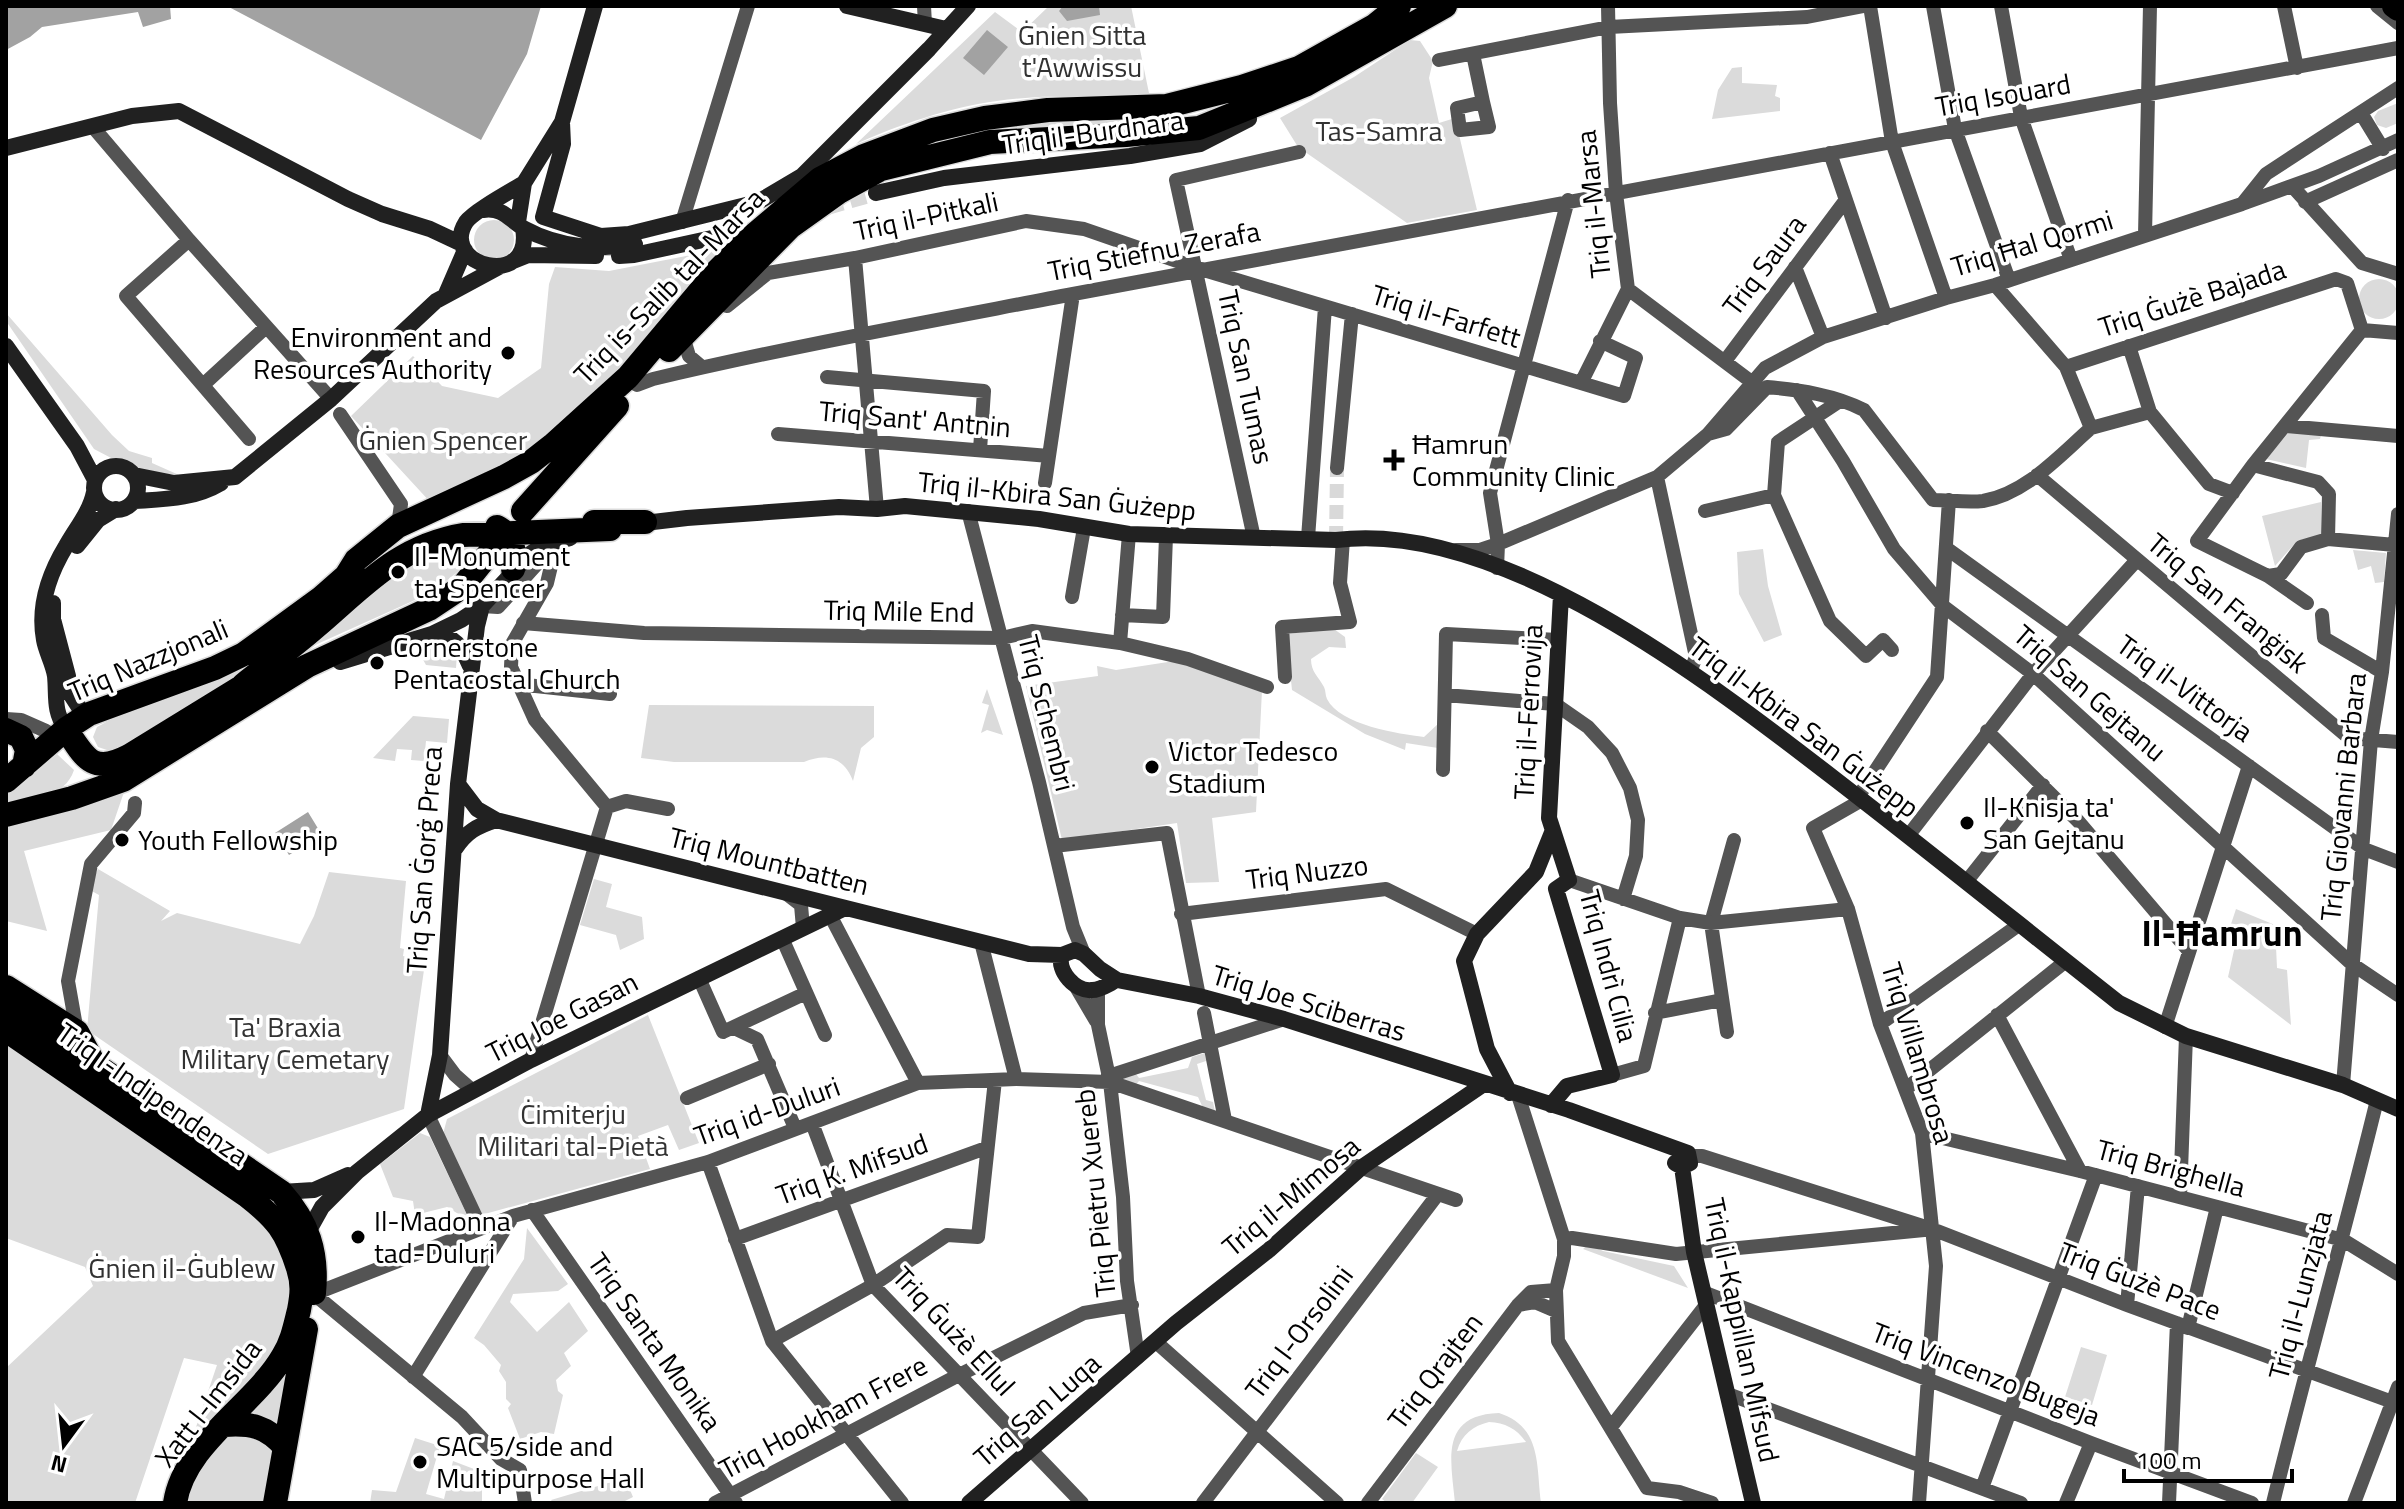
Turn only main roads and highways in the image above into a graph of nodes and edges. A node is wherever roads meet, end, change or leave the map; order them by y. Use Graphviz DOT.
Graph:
graph roads {
  1 [pos="1399,6"];
  2 [pos="1445,6"];
  3 [pos="554,444"];
  4 [pos="523,511"];
  5 [pos="645,522"];
  6 [pos="610,529"];
  7 [pos="429,530"];
  8 [pos="501,540"];
  9 [pos="513,569"];
  10 [pos="346,576"];
  11 [pos="407,619"];
  12 [pos="243,685"];
  13 [pos="89,714"];
  14 [pos="6,730"];
  15 [pos="58,734"];
  16 [pos="82,753"];
  17 [pos="117,762"];
  18 [pos="15,773"];
  19 [pos="6,815"];
  20 [pos="6,987"];
  21 [pos="6,1009"];
  22 [pos="6,1030"];
  23 [pos="94,1064"];
  24 [pos="281,1203"];
  25 [pos="224,1425"];
  26 [pos="285,1447"];
  27 [pos="174,1499"];
  28 [pos="275,1503"];
  1 -- 3 [label="highway, Triq is-Salib tal-Marsa"];
  2 -- 4 [label="highway, Triq is-Salib tal-Marsa"];
  3 -- 10 [label="highway, Triq Nazzjonali"];
  5 -- 7 [label="highway"];
  6 -- 8 [label="highway"];
  7 -- 8 [label="highway"];
  7 -- 10 [label="highway"];
  8 -- 9 [label="highway"];
  8 -- 11 [label="highway"];
  8 -- 12 [label="highway"];
  10 -- 13 [label="highway, Triq Nazzjonali"];
  11 -- 12 [label="highway"];
  11 -- 19 [label="highway"];
  12 -- 17 [label="highway"];
  13 -- 15 [label="highway, Triq Nazzjonali"];
  13 -- 16 [label="highway"];
  14 -- 18 [label="highway"];
  15 -- 16 [label="highway"];
  15 -- 17 [label="highway"];
  15 -- 18 [label="highway, Triq Nazzjonali"];
  16 -- 17 [label="highway"];
  20 -- 23 [label="highway"];
  21 -- 23 [label="highway, Triq l-Indipendenza"];
  22 -- 24 [label="highway, Triq l-Indipendenza"];
  23 -- 24 [label="highway, Triq l-Indipendenza"];
  24 -- 25 [label="highway, Xatt l-Imsida"];
  24 -- 26 [label="highway, Xatt l-Imsida"];
  25 -- 26 [label="highway"];
  25 -- 27 [label="highway, Xatt l-Imsida"];
  26 -- 28 [label="highway, Xatt l-Imsida"];
}
